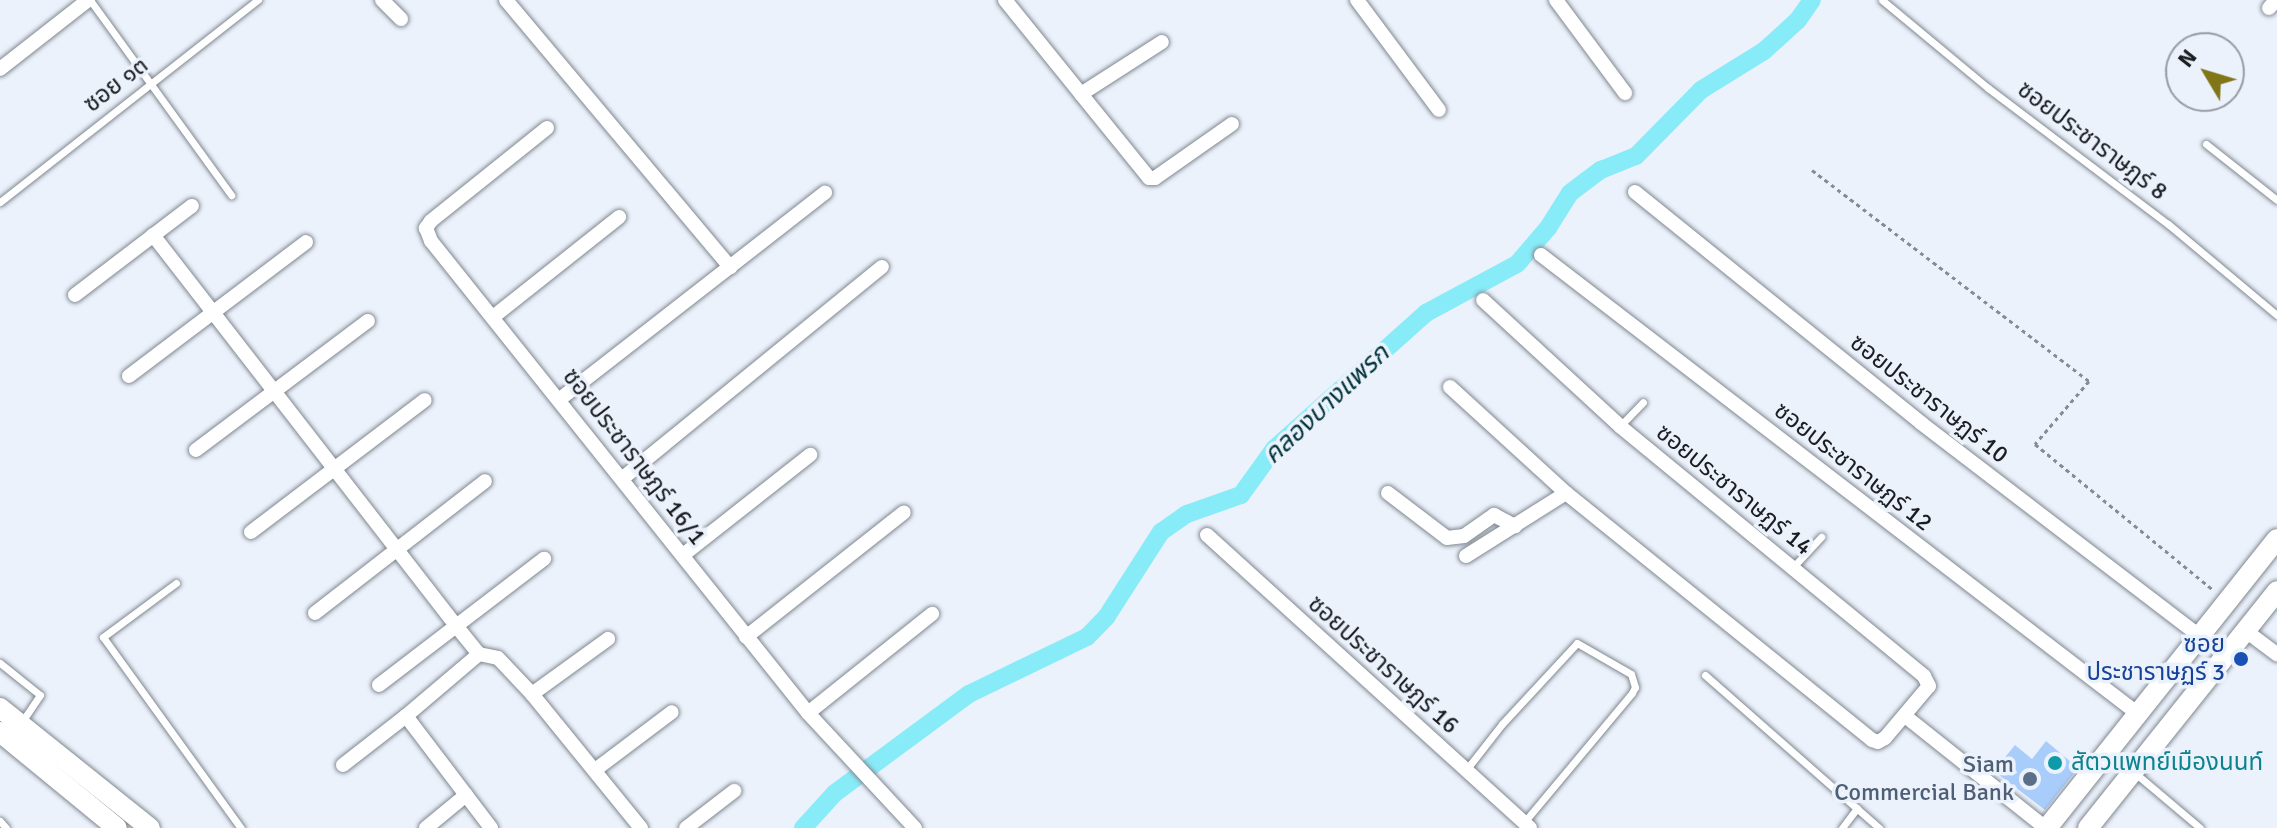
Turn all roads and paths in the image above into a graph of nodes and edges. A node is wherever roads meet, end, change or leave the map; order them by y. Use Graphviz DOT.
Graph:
graph roads {
  1 [pos="258,0"];
  2 [pos="382,0"];
  3 [pos="506,0"];
  4 [pos="1005,0"];
  5 [pos="1357,0"];
  6 [pos="1556,0"];
  7 [pos="1882,0"];
  8 [pos="84,1"];
  9 [pos="401,19"];
  10 [pos="1162,42"];
  11 [pos="0,69"];
  12 [pos="150,84"];
  13 [pos="1625,93"];
  14 [pos="1081,94"];
  15 [pos="1439,110"];
  16 [pos="1232,124"];
  17 [pos="547,128"];
  18 [pos="2206,144"];
  19 [pos="1812,170"];
  20 [pos="1635,192"];
  21 [pos="825,193"];
  22 [pos="231,195"];
  23 [pos="2277,200"];
  24 [pos="0,202"];
  25 [pos="192,206"];
  26 [pos="619,217"];
  27 [pos="153,235"];
  28 [pos="306,242"];
  29 [pos="1541,255"];
  30 [pos="730,267"];
  31 [pos="882,267"];
  32 [pos="75,295"];
  33 [pos="1483,300"];
  34 [pos="213,313"];
  35 [pos="2277,315"];
  36 [pos="493,317"];
  37 [pos="368,321"];
  38 [pos="129,376"];
  39 [pos="1450,387"];
  40 [pos="273,391"];
  41 [pos="560,399"];
  42 [pos="425,400"];
  43 [pos="1643,402"];
  44 [pos="1620,426"];
  45 [pos="196,450"];
  46 [pos="810,455"];
  47 [pos="333,471"];
  48 [pos="623,478"];
  49 [pos="485,481"];
  50 [pos="1388,493"];
  51 [pos="1566,493"];
  52 [pos="904,512"];
  53 [pos="1515,526"];
  54 [pos="251,532"];
  55 [pos="1207,535"];
  56 [pos="1821,537"];
  57 [pos="2277,539"];
  58 [pos="395,548"];
  59 [pos="683,555"];
  60 [pos="1466,556"];
  61 [pos="544,559"];
  62 [pos="1794,566"];
  63 [pos="176,583"];
  64 [pos="2277,591"];
  65 [pos="2228,601"];
  66 [pos="315,613"];
  67 [pos="932,614"];
  68 [pos="457,627"];
  69 [pos="2246,631"];
  70 [pos="2200,636"];
  71 [pos="746,637"];
  72 [pos="608,639"];
  73 [pos="479,654"];
  74 [pos="2277,654"];
  75 [pos="0,663"];
  76 [pos="1705,675"];
  77 [pos="379,685"];
  78 [pos="532,694"];
  79 [pos="0,708"];
  80 [pos="672,712"];
  81 [pos="808,713"];
  82 [pos="2138,714"];
  83 [pos="406,716"];
  84 [pos="1905,716"];
  85 [pos="20,724"];
  86 [pos="0,732"];
  87 [pos="343,765"];
  88 [pos="595,770"];
  89 [pos="1466,770"];
  90 [pos="2132,771"];
  91 [pos="734,791"];
  92 [pos="466,795"];
  93 [pos="1857,808"];
  94 [pos="0,821"];
  95 [pos="1527,825"];
  96 [pos="6,828"];
  97 [pos="117,828"];
  98 [pos="150,828"];
  99 [pos="241,828"];
  100 [pos="426,828"];
  101 [pos="491,828"];
  102 [pos="641,828"];
  103 [pos="686,828"];
  104 [pos="915,828"];
  105 [pos="1842,828"];
  106 [pos="1879,828"];
  107 [pos="2047,828"];
  108 [pos="2088,828"];
  109 [pos="2200,828"];
  1 -- 12 [label="lane, ซอย ๑๓"];
  2 -- 9 [label="street"];
  3 -- 30 [label="street"];
  4 -- 14 [label="street"];
  5 -- 15 [label="street"];
  6 -- 13 [label="street"];
  7 -- 35 [label="lane, ซอยประชาราษฎร์ 8"];
  8 -- 11 [label="street"];
  8 -- 12 [label="lane"];
  10 -- 14 [label="street"];
  12 -- 22 [label="lane"];
  12 -- 24 [label="lane, ซอย ๑๓"];
  14 -- 16 [label="street"];
  17 -- 36 [label="street, ซอยประชาราษฎร์ 16/1"];
  18 -- 23 [label="lane"];
  19 -- 65 [label="path"];
  20 -- 70 [label="street, ซอยประชาราษฏร์ 10"];
  21 -- 30 [label="street"];
  25 -- 27 [label="street"];
  26 -- 36 [label="street"];
  27 -- 32 [label="street"];
  27 -- 34 [label="street"];
  28 -- 34 [label="street"];
  29 -- 82 [label="street, ซอยประชาราษฏร์ 12"];
  30 -- 41 [label="street"];
  31 -- 48 [label="street"];
  33 -- 44 [label="street, ซอยประชาราษฏร์ 14"];
  34 -- 38 [label="street"];
  34 -- 40 [label="street"];
  36 -- 41 [label="street, ซอยประชาราษฎร์ 16/1"];
  37 -- 40 [label="street"];
  39 -- 51 [label="street"];
  40 -- 45 [label="street"];
  40 -- 47 [label="street"];
  41 -- 48 [label="street, ซอยประชาราษฎร์ 16/1"];
  42 -- 47 [label="street"];
  43 -- 44 [label="lane"];
  44 -- 62 [label="street, ซอยประชาราษฏร์ 14"];
  46 -- 59 [label="street"];
  47 -- 54 [label="street"];
  47 -- 58 [label="street"];
  48 -- 59 [label="street, ซอยประชาราษฎร์ 16/1"];
  49 -- 58 [label="street"];
  50 -- 53 [label="street"];
  51 -- 53 [label="street"];
  51 -- 84 [label="street, ซอยประชาราษฏร์ 14"];
  52 -- 71 [label="street"];
  53 -- 60 [label="street"];
  55 -- 89 [label="street, ซอยประชาราษฎร์ 16"];
  56 -- 62 [label="lane"];
  57 -- 65 [label="main road"];
  58 -- 66 [label="street"];
  58 -- 68 [label="street"];
  59 -- 71 [label="street, ซอยประชาราษฎร์ 16/1"];
  61 -- 68 [label="street"];
  62 -- 84 [label="street, ซอยประชาราษฏร์ 14"];
  63 -- 99 [label="lane"];
  64 -- 69 [label="main road"];
  65 -- 70 [label="main road"];
  67 -- 81 [label="street"];
  68 -- 73 [label="street"];
  68 -- 77 [label="street"];
  69 -- 74 [label="street"];
  69 -- 90 [label="main road"];
  70 -- 82 [label="main road"];
  71 -- 81 [label="street, ซอยประชาราษฎร์ 16/1"];
  72 -- 78 [label="street"];
  73 -- 78 [label="street"];
  73 -- 83 [label="street"];
  75 -- 85 [label="lane"];
  76 -- 93 [label="lane"];
  78 -- 88 [label="street"];
  79 -- 85 [label="main road"];
  80 -- 88 [label="street"];
  81 -- 104 [label="street, ซอยประชาราษฎร์ 16/1"];
  82 -- 107 [label="main road"];
  83 -- 87 [label="street"];
  83 -- 92 [label="street"];
  84 -- 107 [label="street"];
  85 -- 98 [label="main road"];
  86 -- 97 [label="main road"];
  88 -- 102 [label="street"];
  89 -- 95 [label="street, ซอยประชาราษฎร์ 16"];
  89 -- 95 [label="lane"];
  90 -- 108 [label="main road"];
  90 -- 109 [label="lane"];
  91 -- 103 [label="street"];
  92 -- 100 [label="street"];
  92 -- 101 [label="street"];
  93 -- 105 [label="lane"];
  93 -- 106 [label="lane"];
  94 -- 96 [label="lane"];
}
